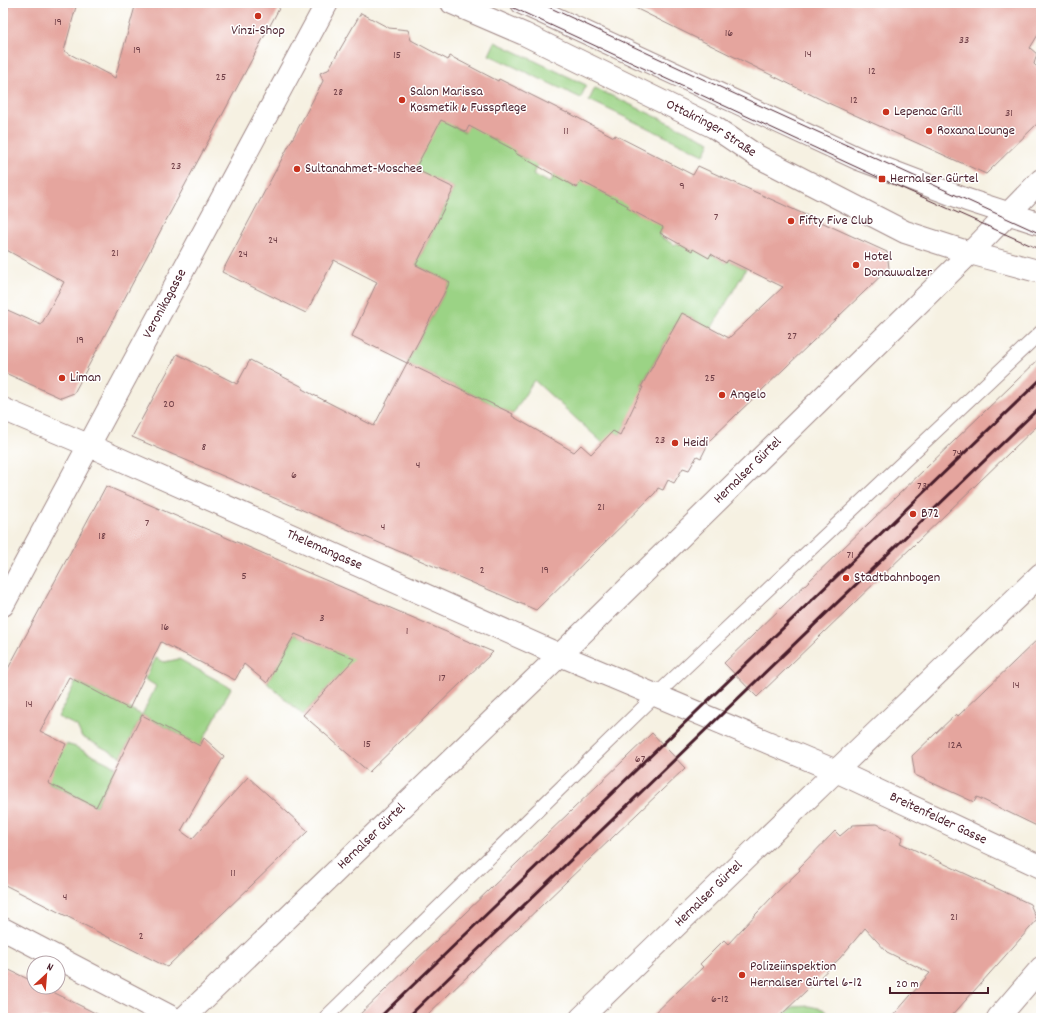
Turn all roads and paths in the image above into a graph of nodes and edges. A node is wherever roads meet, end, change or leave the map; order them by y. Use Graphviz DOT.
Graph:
graph roads {
  1 [pos="327,3"];
  2 [pos="452,3"];
  3 [pos="522,3"];
  4 [pos="1041,180"];
  5 [pos="1007,214"];
  6 [pos="1041,224"];
  7 [pos="970,253"];
  8 [pos="1041,272"];
  9 [pos="1041,332"];
  10 [pos="3,409"];
  11 [pos="88,445"];
  12 [pos="1041,574"];
  13 [pos="3,605"];
  14 [pos="560,654"];
  15 [pos="656,695"];
  16 [pos="836,771"];
  17 [pos="1041,867"];
  18 [pos="3,929"];
  19 [pos="1041,968"];
  20 [pos="173,1018"];
  21 [pos="184,1018"];
  22 [pos="325,1018"];
  23 [pos="581,1018"];
  24 [pos="998,1018"];
  1 -- 11 [label="main road, Veronikagasse"];
  2 -- 7 [label="main road, Ottakringer Straße"];
  3 -- 5 [label="main road"];
  4 -- 5 [label="main road, Hernalser Gürtel"];
  5 -- 6 [label="main road"];
  5 -- 7 [label="main road, Hernalser Gürtel"];
  7 -- 8 [label="main road"];
  7 -- 14 [label="main road, Hernalser Gürtel"];
  9 -- 15 [label="lane"];
  10 -- 11 [label="main road, Thelemangasse"];
  11 -- 13 [label="main road, Veronikagasse"];
  11 -- 14 [label="main road, Thelemangasse"];
  12 -- 16 [label="main road, Hernalser Gürtel"];
  14 -- 15 [label="main road"];
  14 -- 21 [label="main road, Hernalser Gürtel"];
  15 -- 16 [label="main road"];
  15 -- 22 [label="lane"];
  16 -- 17 [label="main road, Breitenfelder Gasse"];
  16 -- 23 [label="main road, Hernalser Gürtel"];
  18 -- 20 [label="main road"];
  19 -- 24 [label="main road"];
}
